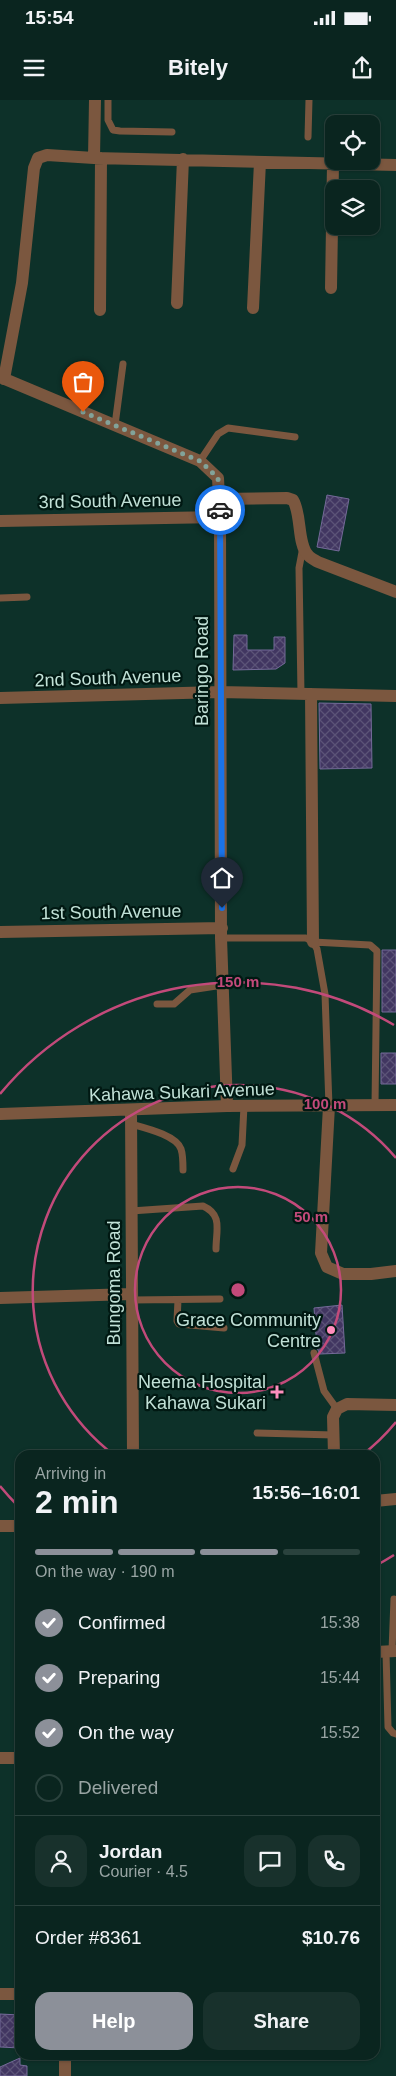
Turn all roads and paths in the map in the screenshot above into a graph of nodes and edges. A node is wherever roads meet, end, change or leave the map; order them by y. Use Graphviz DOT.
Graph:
graph roads {
  1 [pos="95,100"];
  2 [pos="108,100"];
  3 [pos="309,100"];
  4 [pos="172,132"];
  5 [pos="308,137"];
  6 [pos="98,158"];
  7 [pos="182,159"];
  8 [pos="260,162"];
  9 [pos="325,164"];
  10 [pos="380,165"];
  11 [pos="396,165"];
  12 [pos="333,170"];
  13 [pos="331,288"];
  14 [pos="177,303"];
  15 [pos="253,308"];
  16 [pos="100,310"];
  17 [pos="123,364"];
  18 [pos="2,378"];
  19 [pos="114,425"];
  20 [pos="295,437"];
  21 [pos="200,461"];
  22 [pos="219,499"];
  23 [pos="220,517"];
  24 [pos="0,521"];
  25 [pos="303,546"];
  26 [pos="396,592"];
  27 [pos="0,598"];
  28 [pos="27,598"];
  29 [pos="219,692"];
  30 [pos="306,694"];
  31 [pos="396,696"];
  32 [pos="0,698"];
  33 [pos="0,932"];
  34 [pos="222,933"];
  35 [pos="313,942"];
  36 [pos="223,985"];
  37 [pos="157,1004"];
  38 [pos="396,1105"];
  39 [pos="227,1106"];
  40 [pos="244,1106"];
  41 [pos="329,1106"];
  42 [pos="375,1106"];
  43 [pos="131,1111"];
  44 [pos="0,1114"];
  45 [pos="131,1124"];
  46 [pos="232,1169"];
  47 [pos="184,1170"];
  48 [pos="131,1210"];
  49 [pos="216,1249"];
  50 [pos="396,1271"];
  51 [pos="132,1297"];
  52 [pos="0,1298"];
  53 [pos="220,1299"];
  54 [pos="178,1300"];
  55 [pos="224,1328"];
  56 [pos="314,1353"];
  57 [pos="396,1405"];
  58 [pos="337,1409"];
  59 [pos="257,1433"];
  60 [pos="334,1435"];
  61 [pos="132,1450"];
  62 [pos="334,1450"];
  63 [pos="396,1499"];
  64 [pos="380,1501"];
  65 [pos="0,1526"];
  66 [pos="15,1526"];
  67 [pos="394,1599"];
  68 [pos="387,1652"];
  69 [pos="396,1734"];
  70 [pos="0,1758"];
  71 [pos="15,1758"];
  72 [pos="0,1994"];
  73 [pos="15,1994"];
  74 [pos="64,2060"];
  75 [pos="65,2076"];
  1 -- 6 [label="street"];
  2 -- 4 [label="lane"];
  3 -- 5 [label="lane"];
  6 -- 7 [label="street"];
  6 -- 16 [label="street"];
  6 -- 18 [label="street"];
  7 -- 8 [label="street"];
  7 -- 14 [label="street"];
  8 -- 9 [label="street"];
  8 -- 15 [label="street"];
  10 -- 11 [label="street"];
  12 -- 13 [label="street"];
  17 -- 19 [label="lane"];
  18 -- 19 [label="street, Baringo Road"];
  19 -- 21 [label="street, Baringo Road"];
  20 -- 21 [label="lane"];
  21 -- 22 [label="street, Baringo Road"];
  22 -- 23 [label="street, Baringo Road"];
  22 -- 25 [label="street"];
  23 -- 24 [label="street, 3rd South Avenue"];
  23 -- 29 [label="street, Baringo Road"];
  25 -- 26 [label="street"];
  25 -- 30 [label="lane"];
  27 -- 28 [label="lane"];
  29 -- 30 [label="street, 2nd South Avenue"];
  29 -- 32 [label="street, 2nd South Avenue"];
  29 -- 34 [label="street, Baringo Road"];
  30 -- 31 [label="street, 2nd South Avenue"];
  30 -- 35 [label="street"];
  33 -- 34 [label="street, 1st South Avenue"];
  34 -- 35 [label="lane"];
  34 -- 36 [label="street, Baringo Road"];
  35 -- 41 [label="lane"];
  35 -- 42 [label="lane"];
  36 -- 37 [label="lane"];
  36 -- 39 [label="street, Baringo Road"];
  38 -- 42 [label="street, Kahawa Sukari Avenue"];
  39 -- 40 [label="street, Kahawa Sukari Avenue"];
  39 -- 43 [label="street, Kahawa Sukari Avenue"];
  40 -- 41 [label="street, Kahawa Sukari Avenue"];
  40 -- 46 [label="lane"];
  41 -- 42 [label="street, Kahawa Sukari Avenue"];
  41 -- 50 [label="street"];
  43 -- 44 [label="street, Kahawa Sukari Avenue"];
  43 -- 45 [label="street, Bungoma Road"];
  45 -- 47 [label="lane"];
  45 -- 48 [label="street, Bungoma Road"];
  48 -- 49 [label="lane"];
  48 -- 51 [label="street, Bungoma Road"];
  51 -- 52 [label="street"];
  51 -- 54 [label="lane"];
  51 -- 61 [label="street, Bungoma Road"];
  53 -- 54 [label="lane"];
  54 -- 55 [label="lane"];
  56 -- 58 [label="lane"];
  57 -- 58 [label="street"];
  58 -- 60 [label="street"];
  59 -- 60 [label="lane"];
  60 -- 62 [label="street"];
  63 -- 64 [label="street"];
  65 -- 66 [label="street"];
  67 -- 68 [label="lane"];
  68 -- 69 [label="lane"];
  70 -- 71 [label="street"];
  72 -- 73 [label="street"];
  74 -- 75 [label="street"];
}
